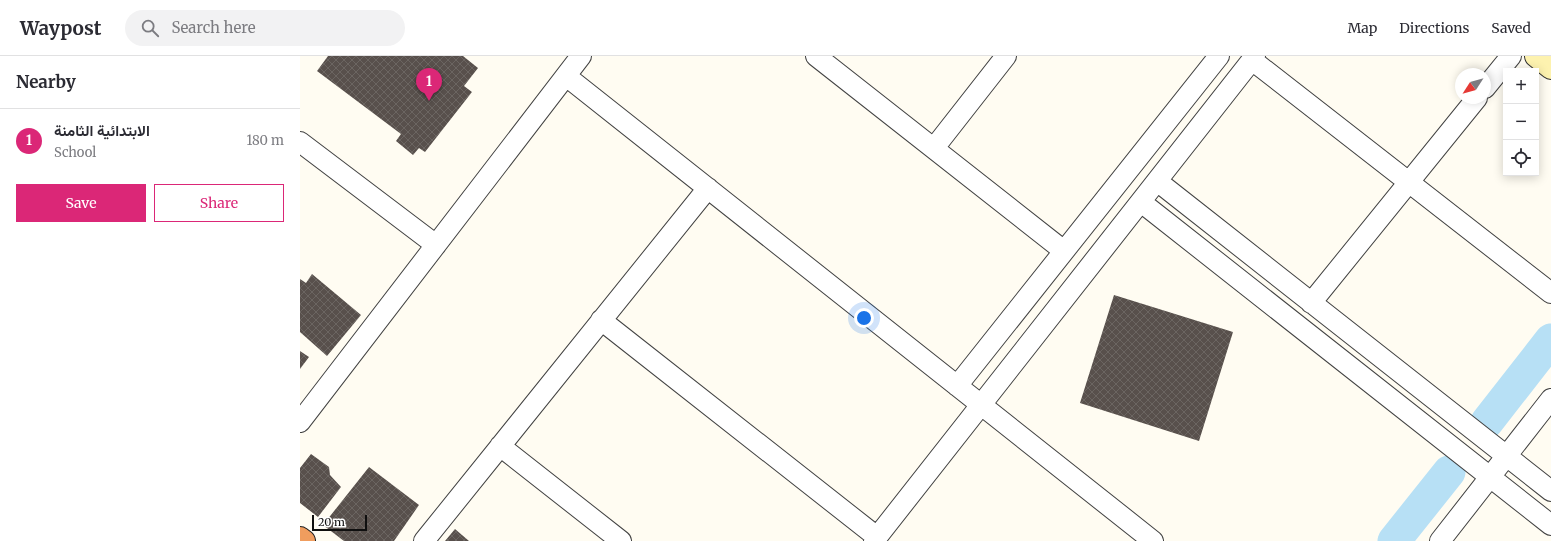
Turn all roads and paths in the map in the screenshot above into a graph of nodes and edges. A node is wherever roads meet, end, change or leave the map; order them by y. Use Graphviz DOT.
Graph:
graph roads {
  1 [pos="581,56"];
  2 [pos="816,56"];
  3 [pos="1006,56"];
  4 [pos="1219,56"];
  5 [pos="1511,56"];
  6 [pos="1536,56"];
  7 [pos="1253,58"];
  8 [pos="1551,68"];
  9 [pos="566,76"];
  10 [pos="1491,81"];
  11 [pos="1472,104"];
  12 [pos="300,142"];
  13 [pos="934,148"];
  14 [pos="1157,181"];
  15 [pos="1409,182"];
  16 [pos="708,188"];
  17 [pos="1141,202"];
  18 [pos="436,245"];
  19 [pos="1064,251"];
  20 [pos="1551,293"];
  21 [pos="1311,303"];
  22 [pos="601,320"];
  23 [pos="957,386"];
  24 [pos="1551,399"];
  25 [pos="981,405"];
  26 [pos="300,422"];
  27 [pos="500,446"];
  28 [pos="1506,456"];
  29 [pos="1489,476"];
  30 [pos="1551,491"];
  31 [pos="1551,525"];
  32 [pos="300,538"];
  33 [pos="876,539"];
  34 [pos="304,541"];
  35 [pos="424,541"];
  36 [pos="621,541"];
  37 [pos="1153,541"];
  38 [pos="1440,541"];
  1 -- 9 [label="street"];
  2 -- 13 [label="street"];
  3 -- 13 [label="street"];
  4 -- 19 [label="street"];
  5 -- 10 [label="street"];
  6 -- 8 [label="street"];
  7 -- 14 [label="street"];
  7 -- 15 [label="street"];
  9 -- 16 [label="street"];
  9 -- 18 [label="street"];
  11 -- 15 [label="street"];
  12 -- 18 [label="street"];
  13 -- 19 [label="street"];
  14 -- 17 [label="street"];
  14 -- 21 [label="street"];
  15 -- 20 [label="street"];
  15 -- 21 [label="street"];
  16 -- 22 [label="street"];
  16 -- 23 [label="street"];
  17 -- 25 [label="street"];
  17 -- 29 [label="street"];
  18 -- 26 [label="street"];
  19 -- 23 [label="street"];
  21 -- 28 [label="street"];
  22 -- 27 [label="street"];
  22 -- 33 [label="street"];
  23 -- 25 [label="street"];
  24 -- 28 [label="street"];
  25 -- 33 [label="street"];
  25 -- 37 [label="street"];
  27 -- 35 [label="street"];
  27 -- 36 [label="street"];
  28 -- 29 [label="street"];
  28 -- 30 [label="street"];
  29 -- 31 [label="street"];
  29 -- 38 [label="street"];
  32 -- 34 [label="highway"];
}
